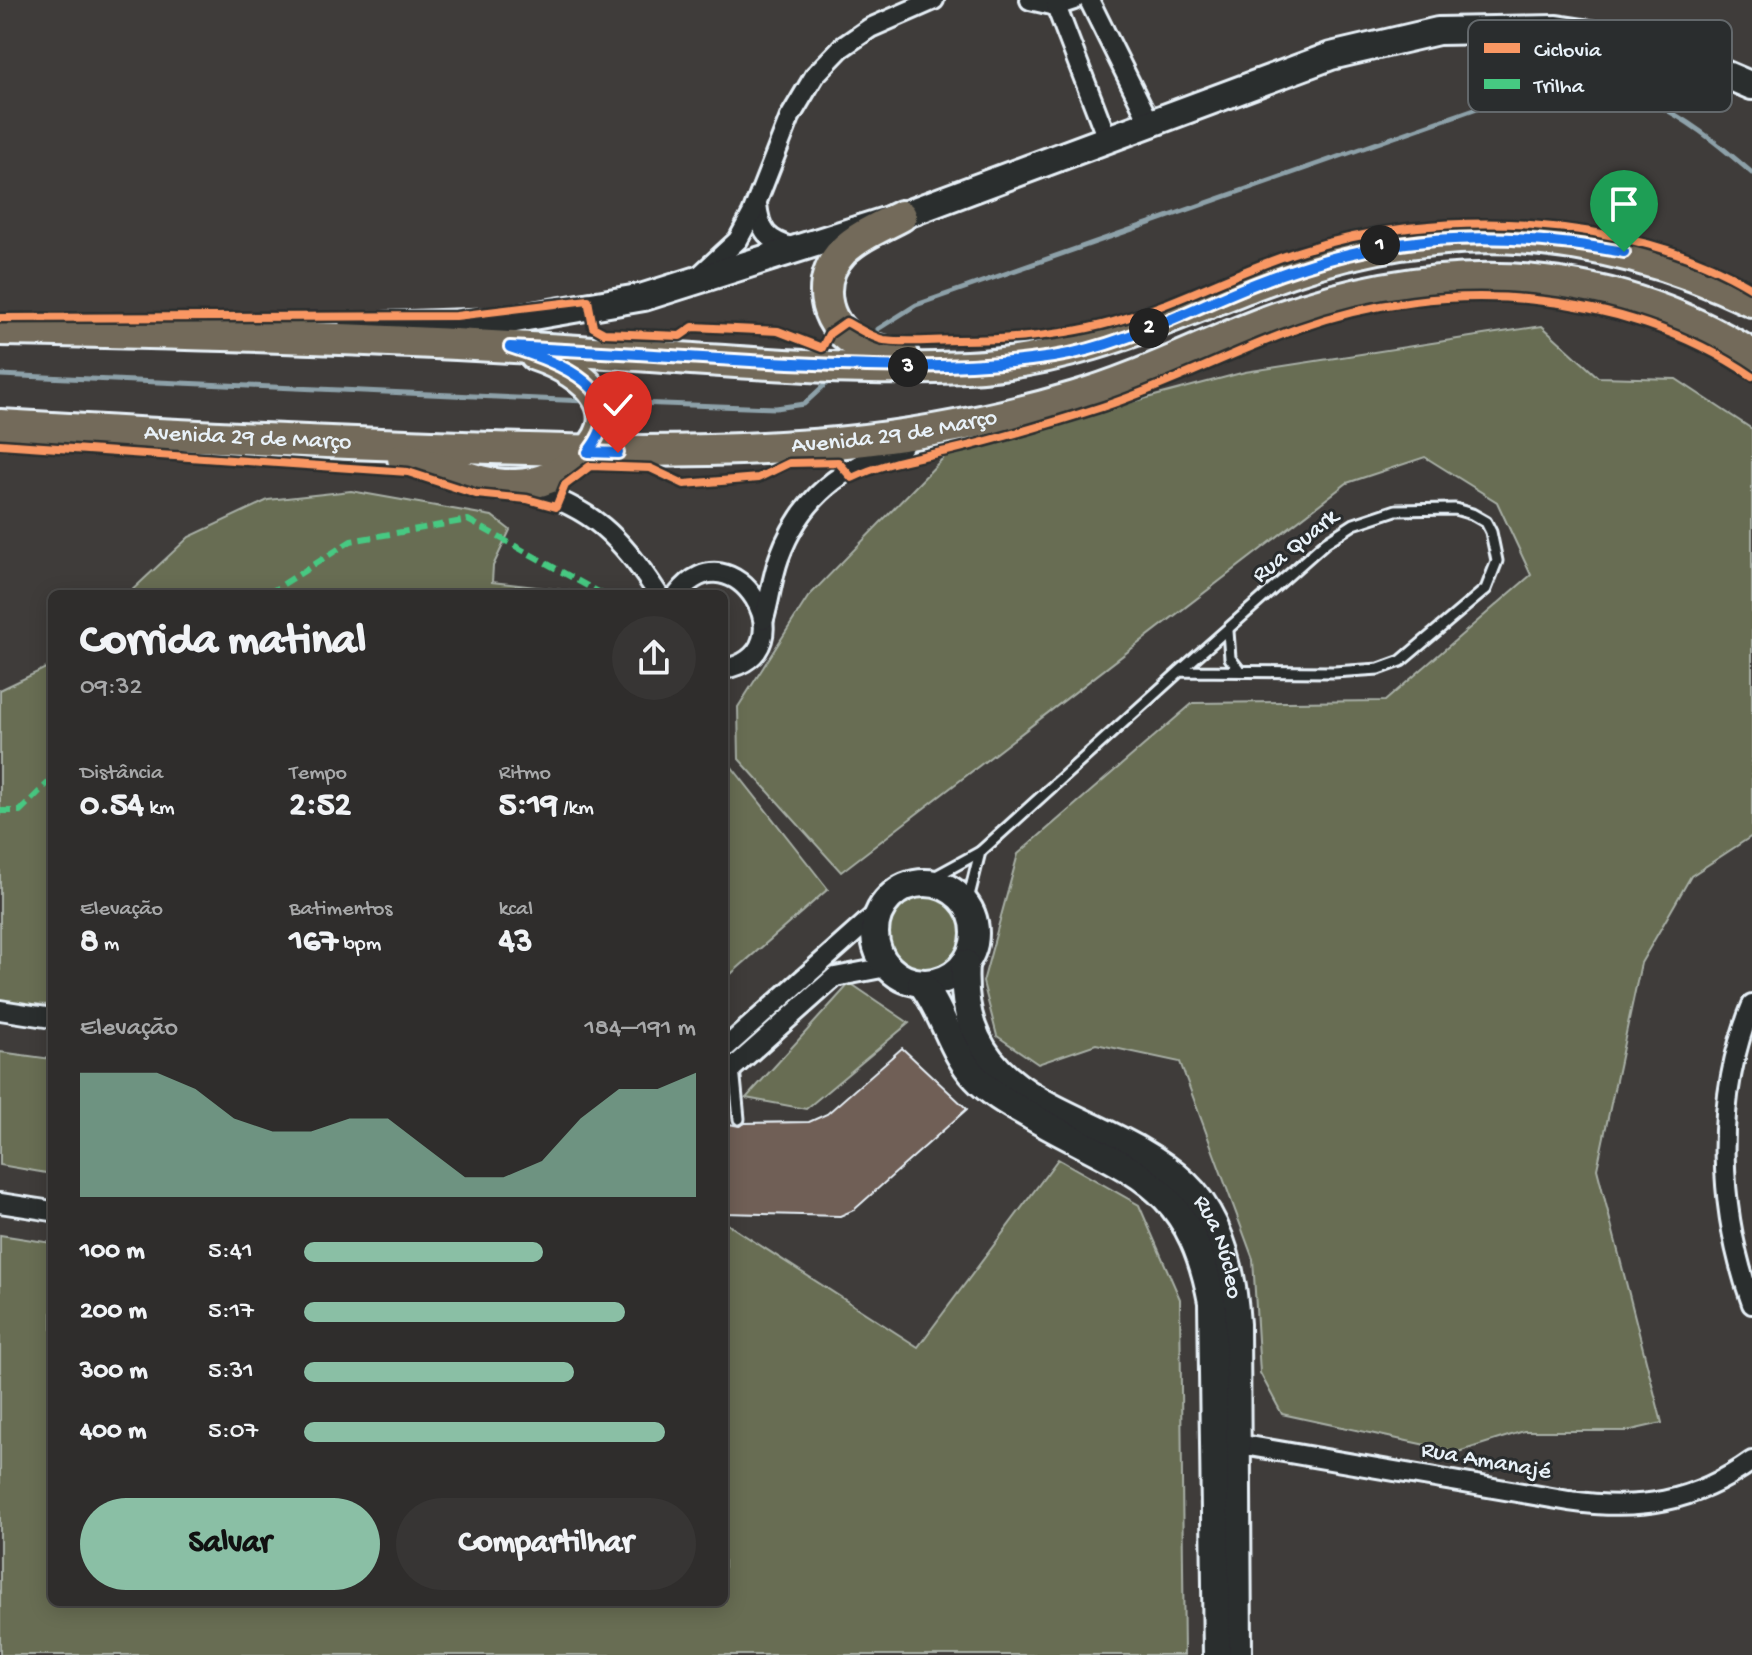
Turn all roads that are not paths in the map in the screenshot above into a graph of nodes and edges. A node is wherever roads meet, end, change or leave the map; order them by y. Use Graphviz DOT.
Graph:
graph roads {
  1 [pos="934,0"];
  2 [pos="1030,0"];
  3 [pos="1089,0"];
  4 [pos="1065,3"];
  5 [pos="1468,30"];
  6 [pos="1732,77"];
  7 [pos="1752,86"];
  8 [pos="1151,125"];
  9 [pos="1108,141"];
  10 [pos="757,202"];
  11 [pos="901,216"];
  12 [pos="794,248"];
  13 [pos="698,277"];
  14 [pos="1752,301"];
  15 [pos="0,330"];
  16 [pos="146,332"];
  17 [pos="510,347"];
  18 [pos="1752,355"];
  19 [pos="968,367"];
  20 [pos="968,424"];
  21 [pos="0,425"];
  22 [pos="262,441"];
  23 [pos="593,446"];
  24 [pos="514,485"];
  25 [pos="655,590"];
  26 [pos="683,590"];
  27 [pos="764,619"];
  28 [pos="1228,631"];
  29 [pos="728,671"];
  30 [pos="1180,671"];
  31 [pos="1240,671"];
  32 [pos="980,852"];
  33 [pos="925,882"];
  34 [pos="967,904"];
  35 [pos="879,911"];
  36 [pos="965,963"];
  37 [pos="887,967"];
  38 [pos="921,983"];
  39 [pos="1752,1005"];
  40 [pos="0,1010"];
  41 [pos="48,1017"];
  42 [pos="728,1045"];
  43 [pos="729,1072"];
  44 [pos="739,1119"];
  45 [pos="0,1203"];
  46 [pos="48,1210"];
  47 [pos="1751,1301"];
  48 [pos="1227,1442"];
  49 [pos="1749,1460"];
  50 [pos="1217,1655"];
  51 [pos="1238,1655"];
  1 -- 10 [label="street"];
  2 -- 4 [label="street"];
  3 -- 8 [label="street"];
  4 -- 9 [label="street"];
  5 -- 8 [label="street"];
  6 -- 7 [label="street"];
  8 -- 9 [label="street"];
  9 -- 11 [label="street"];
  10 -- 12 [label="street"];
  10 -- 13 [label="street"];
  11 -- 12 [label="street"];
  11 -- 19 [label="main road"];
  12 -- 13 [label="street"];
  13 -- 16 [label="street"];
  14 -- 19 [label="main road"];
  15 -- 16 [label="main road"];
  16 -- 17 [label="main road"];
  17 -- 19 [label="main road"];
  17 -- 23 [label="main road"];
  18 -- 20 [label="main road, Avenida 29 de Março"];
  20 -- 23 [label="main road, Avenida 29 de Março"];
  20 -- 27 [label="street"];
  21 -- 22 [label="main road, Avenida 29 de Março"];
  22 -- 23 [label="main road, Avenida 29 de Março"];
  22 -- 24 [label="main road"];
  23 -- 24 [label="main road"];
  24 -- 25 [label="street"];
  26 -- 27 [label="street"];
  27 -- 29 [label="street"];
  28 -- 30 [label="lane, Rua Quark"];
  28 -- 31 [label="lane"];
  28 -- 31 [label="lane, Rua Quark"];
  30 -- 31 [label="lane, Rua Quark"];
  30 -- 32 [label="lane, Rua Quark"];
  32 -- 33 [label="lane, Rua Quark"];
  32 -- 34 [label="lane"];
  33 -- 34 [label="street"];
  33 -- 35 [label="street"];
  34 -- 36 [label="street"];
  35 -- 37 [label="street"];
  35 -- 42 [label="street"];
  36 -- 38 [label="street"];
  36 -- 48 [label="street, Rua Núcleo"];
  37 -- 38 [label="street"];
  37 -- 43 [label="street"];
  38 -- 48 [label="street, Rua Núcleo"];
  39 -- 47 [label="street"];
  40 -- 41 [label="street"];
  43 -- 44 [label="lane"];
  45 -- 46 [label="street"];
  48 -- 49 [label="street, Rua Amanajé"];
  48 -- 50 [label="street, Rua Núcleo"];
  48 -- 51 [label="street, Rua Núcleo"];
}
